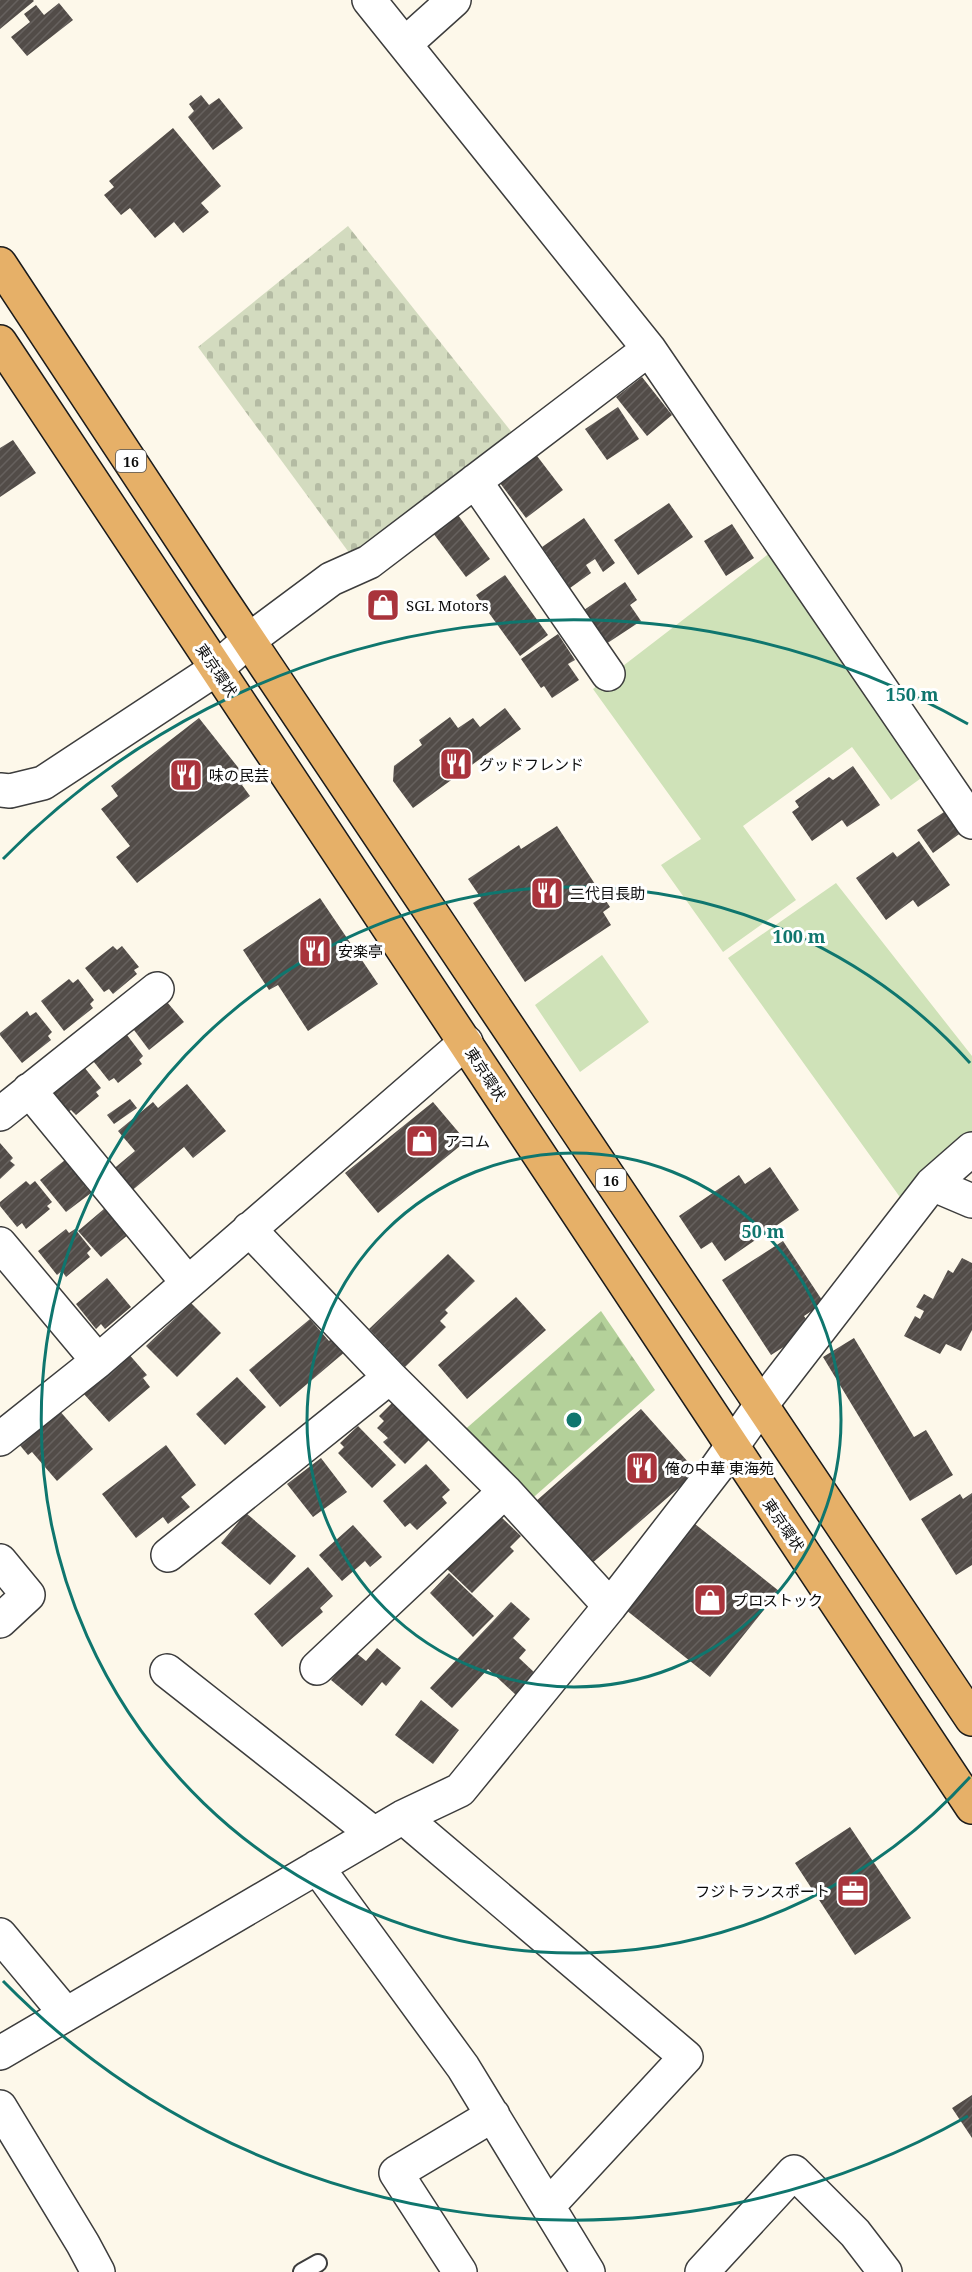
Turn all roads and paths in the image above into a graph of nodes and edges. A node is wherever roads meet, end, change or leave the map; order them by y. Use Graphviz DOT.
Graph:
graph roads {
  1 [pos="369,0"];
  2 [pos="454,0"];
  3 [pos="405,44"];
  4 [pos="0,264"];
  5 [pos="0,342"];
  6 [pos="649,349"];
  7 [pos="475,481"];
  8 [pos="249,640"];
  9 [pos="216,669"];
  10 [pos="608,674"];
  11 [pos="0,790"];
  12 [pos="972,822"];
  13 [pos="157,989"];
  14 [pos="466,1042"];
  15 [pos="29,1090"];
  16 [pos="0,1114"];
  17 [pos="972,1149"];
  18 [pos="932,1184"];
  19 [pos="972,1201"];
  20 [pos="249,1229"];
  21 [pos="0,1244"];
  22 [pos="188,1283"];
  23 [pos="98,1361"];
  24 [pos="390,1377"];
  25 [pos="762,1404"];
  26 [pos="0,1439"];
  27 [pos="732,1446"];
  28 [pos="505,1491"];
  29 [pos="168,1555"];
  30 [pos="0,1561"];
  31 [pos="610,1606"];
  32 [pos="0,1621"];
  33 [pos="317,1668"];
  34 [pos="167,1671"];
  35 [pos="972,1719"];
  36 [pos="972,1807"];
  37 [pos="403,1817"];
  38 [pos="374,1834"];
  39 [pos="317,1867"];
  40 [pos="0,1935"];
  41 [pos="66,2014"];
  42 [pos="0,2053"];
  43 [pos="0,2107"];
  44 [pos="493,2115"];
  45 [pos="548,2206"];
  46 [pos="318,2263"];
  47 [pos="98,2272"];
  48 [pos="302,2272"];
  49 [pos="460,2272"];
  50 [pos="588,2272"];
  51 [pos="702,2272"];
  52 [pos="885,2272"];
  1 -- 3 [label="street"];
  2 -- 3 [label="street"];
  3 -- 6 [label="street"];
  4 -- 8 [label="highway, 16"];
  5 -- 9 [label="highway, 東京環状"];
  6 -- 7 [label="street"];
  6 -- 12 [label="street"];
  7 -- 8 [label="street"];
  7 -- 10 [label="street"];
  8 -- 9 [label="street"];
  8 -- 25 [label="highway, 16"];
  9 -- 11 [label="street"];
  9 -- 14 [label="highway, 東京環状"];
  13 -- 15 [label="street"];
  14 -- 20 [label="street"];
  14 -- 27 [label="highway, 東京環状"];
  15 -- 16 [label="street"];
  15 -- 22 [label="street"];
  17 -- 18 [label="street"];
  18 -- 19 [label="street"];
  18 -- 25 [label="street"];
  20 -- 22 [label="street"];
  20 -- 24 [label="street"];
  21 -- 23 [label="street"];
  22 -- 23 [label="street"];
  23 -- 26 [label="street"];
  24 -- 28 [label="street"];
  24 -- 29 [label="street"];
  25 -- 27 [label="street"];
  25 -- 35 [label="highway, 16"];
  27 -- 31 [label="street"];
  27 -- 36 [label="highway, 東京環状"];
  28 -- 31 [label="street"];
  28 -- 33 [label="street"];
  30 -- 32 [label="street"];
  31 -- 37 [label="street"];
  34 -- 38 [label="street"];
  37 -- 38 [label="street"];
  37 -- 45 [label="street"];
  38 -- 39 [label="street"];
  39 -- 41 [label="street"];
  39 -- 44 [label="street"];
  40 -- 41 [label="street"];
  41 -- 42 [label="street"];
  43 -- 47 [label="street"];
  44 -- 45 [label="street"];
  44 -- 49 [label="street"];
  45 -- 50 [label="street"];
  46 -- 48 [label="lane"];
  51 -- 52 [label="street"];
}
